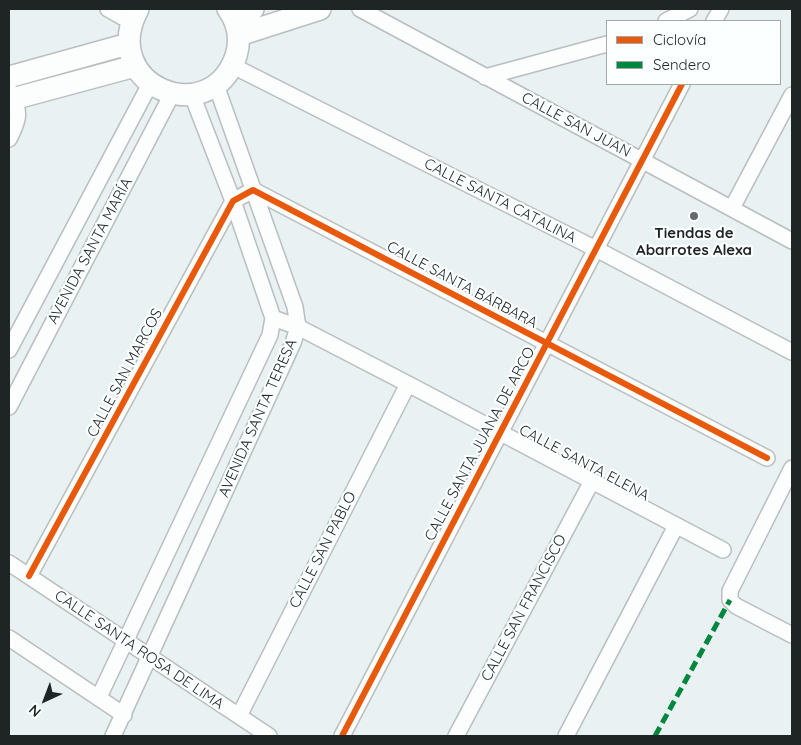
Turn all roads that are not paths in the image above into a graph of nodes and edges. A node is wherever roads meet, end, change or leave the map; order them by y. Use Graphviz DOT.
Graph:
graph roads {
  1 [pos="108,9"];
  2 [pos="254,9"];
  3 [pos="320,9"];
  4 [pos="360,9"];
  5 [pos="690,9"];
  6 [pos="134,15"];
  7 [pos="233,19"];
  8 [pos="668,20"];
  9 [pos="128,44"];
  10 [pos="606,44"];
  11 [pos="135,66"];
  12 [pos="233,66"];
  13 [pos="9,76"];
  14 [pos="485,77"];
  15 [pos="150,84"];
  16 [pos="216,85"];
  17 [pos="681,85"];
  18 [pos="182,94"];
  19 [pos="792,95"];
  20 [pos="10,96"];
  21 [pos="9,139"];
  22 [pos="642,161"];
  23 [pos="253,190"];
  24 [pos="232,201"];
  25 [pos="732,208"];
  26 [pos="792,241"];
  27 [pos="596,249"];
  28 [pos="273,318"];
  29 [pos="298,327"];
  30 [pos="547,344"];
  31 [pos="9,350"];
  32 [pos="792,352"];
  33 [pos="408,384"];
  34 [pos="9,407"];
  35 [pos="500,432"];
  36 [pos="767,458"];
  37 [pos="792,468"];
  38 [pos="201,481"];
  39 [pos="592,481"];
  40 [pos="226,491"];
  41 [pos="676,526"];
  42 [pos="723,550"];
  43 [pos="9,563"];
  44 [pos="29,576"];
  45 [pos="792,635"];
  46 [pos="9,638"];
  47 [pos="125,640"];
  48 [pos="150,657"];
  49 [pos="98,697"];
  50 [pos="124,715"];
  51 [pos="239,716"];
  52 [pos="113,736"];
  53 [pos="269,736"];
  54 [pos="342,736"];
  55 [pos="456,736"];
  56 [pos="566,736"];
  1 -- 6 [label="street"];
  2 -- 7 [label="street"];
  3 -- 7 [label="street"];
  4 -- 14 [label="street, CALLE SAN JUAN"];
  5 -- 8 [label="street"];
  6 -- 9 [label="street"];
  7 -- 12 [label="street"];
  9 -- 11 [label="street"];
  9 -- 13 [label="street"];
  10 -- 14 [label="street"];
  11 -- 15 [label="street"];
  11 -- 20 [label="street"];
  12 -- 16 [label="street"];
  12 -- 27 [label="street, CALLE SANTA CATALINA"];
  14 -- 22 [label="street, CALLE SAN JUAN"];
  15 -- 18 [label="street"];
  15 -- 31 [label="street, AVENIDA SANTA MARÍA"];
  16 -- 18 [label="street"];
  16 -- 23 [label="street, AVENIDA SANTA TERESA"];
  17 -- 22 [label="street, CALLE SANTA JUANA DE ARCO"];
  18 -- 24 [label="street, AVENIDA SANTA TERESA"];
  18 -- 34 [label="street, AVENIDA SANTA MARÍA"];
  19 -- 25 [label="street"];
  20 -- 21 [label="street"];
  22 -- 25 [label="street, CALLE SAN JUAN"];
  22 -- 27 [label="street, CALLE SANTA JUANA DE ARCO"];
  23 -- 24 [label="street"];
  23 -- 29 [label="street, AVENIDA SANTA TERESA"];
  23 -- 30 [label="street, CALLE SANTA BÁRBARA"];
  24 -- 28 [label="street, AVENIDA SANTA TERESA"];
  24 -- 44 [label="street, CALLE SAN MARCOS"];
  25 -- 26 [label="street, CALLE SAN JUAN"];
  27 -- 30 [label="street, CALLE SANTA JUANA DE ARCO"];
  27 -- 32 [label="street, CALLE SANTA CATALINA"];
  28 -- 29 [label="street, CALLE SANTA ELENA"];
  28 -- 38 [label="street, AVENIDA SANTA TERESA"];
  29 -- 33 [label="street, CALLE SANTA ELENA"];
  29 -- 40 [label="street, AVENIDA SANTA TERESA"];
  30 -- 35 [label="street, CALLE SANTA JUANA DE ARCO"];
  30 -- 36 [label="street, CALLE SANTA BÁRBARA"];
  33 -- 35 [label="street, CALLE SANTA ELENA"];
  33 -- 51 [label="street, CALLE SAN PABLO"];
  35 -- 39 [label="street, CALLE SANTA ELENA"];
  35 -- 54 [label="street, CALLE SANTA JUANA DE ARCO"];
  37 -- 45 [label="street"];
  38 -- 40 [label="street"];
  38 -- 47 [label="street, AVENIDA SANTA TERESA"];
  39 -- 41 [label="street, CALLE SANTA ELENA"];
  39 -- 55 [label="street, CALLE SAN FRANCISCO"];
  40 -- 48 [label="street, AVENIDA SANTA TERESA"];
  41 -- 42 [label="street, CALLE SANTA ELENA"];
  41 -- 56 [label="street"];
  43 -- 44 [label="street, CALLE SANTA ROSA DE LIMA"];
  44 -- 47 [label="street, CALLE SANTA ROSA DE LIMA"];
  46 -- 49 [label="street"];
  47 -- 48 [label="street, CALLE SANTA ROSA DE LIMA"];
  47 -- 49 [label="street, AVENIDA SANTA TERESA"];
  48 -- 50 [label="street, AVENIDA SANTA TERESA"];
  48 -- 51 [label="street, CALLE SANTA ROSA DE LIMA"];
  49 -- 50 [label="street"];
  50 -- 52 [label="street, AVENIDA SANTA TERESA"];
  51 -- 53 [label="street, CALLE SANTA ROSA DE LIMA"];
}
